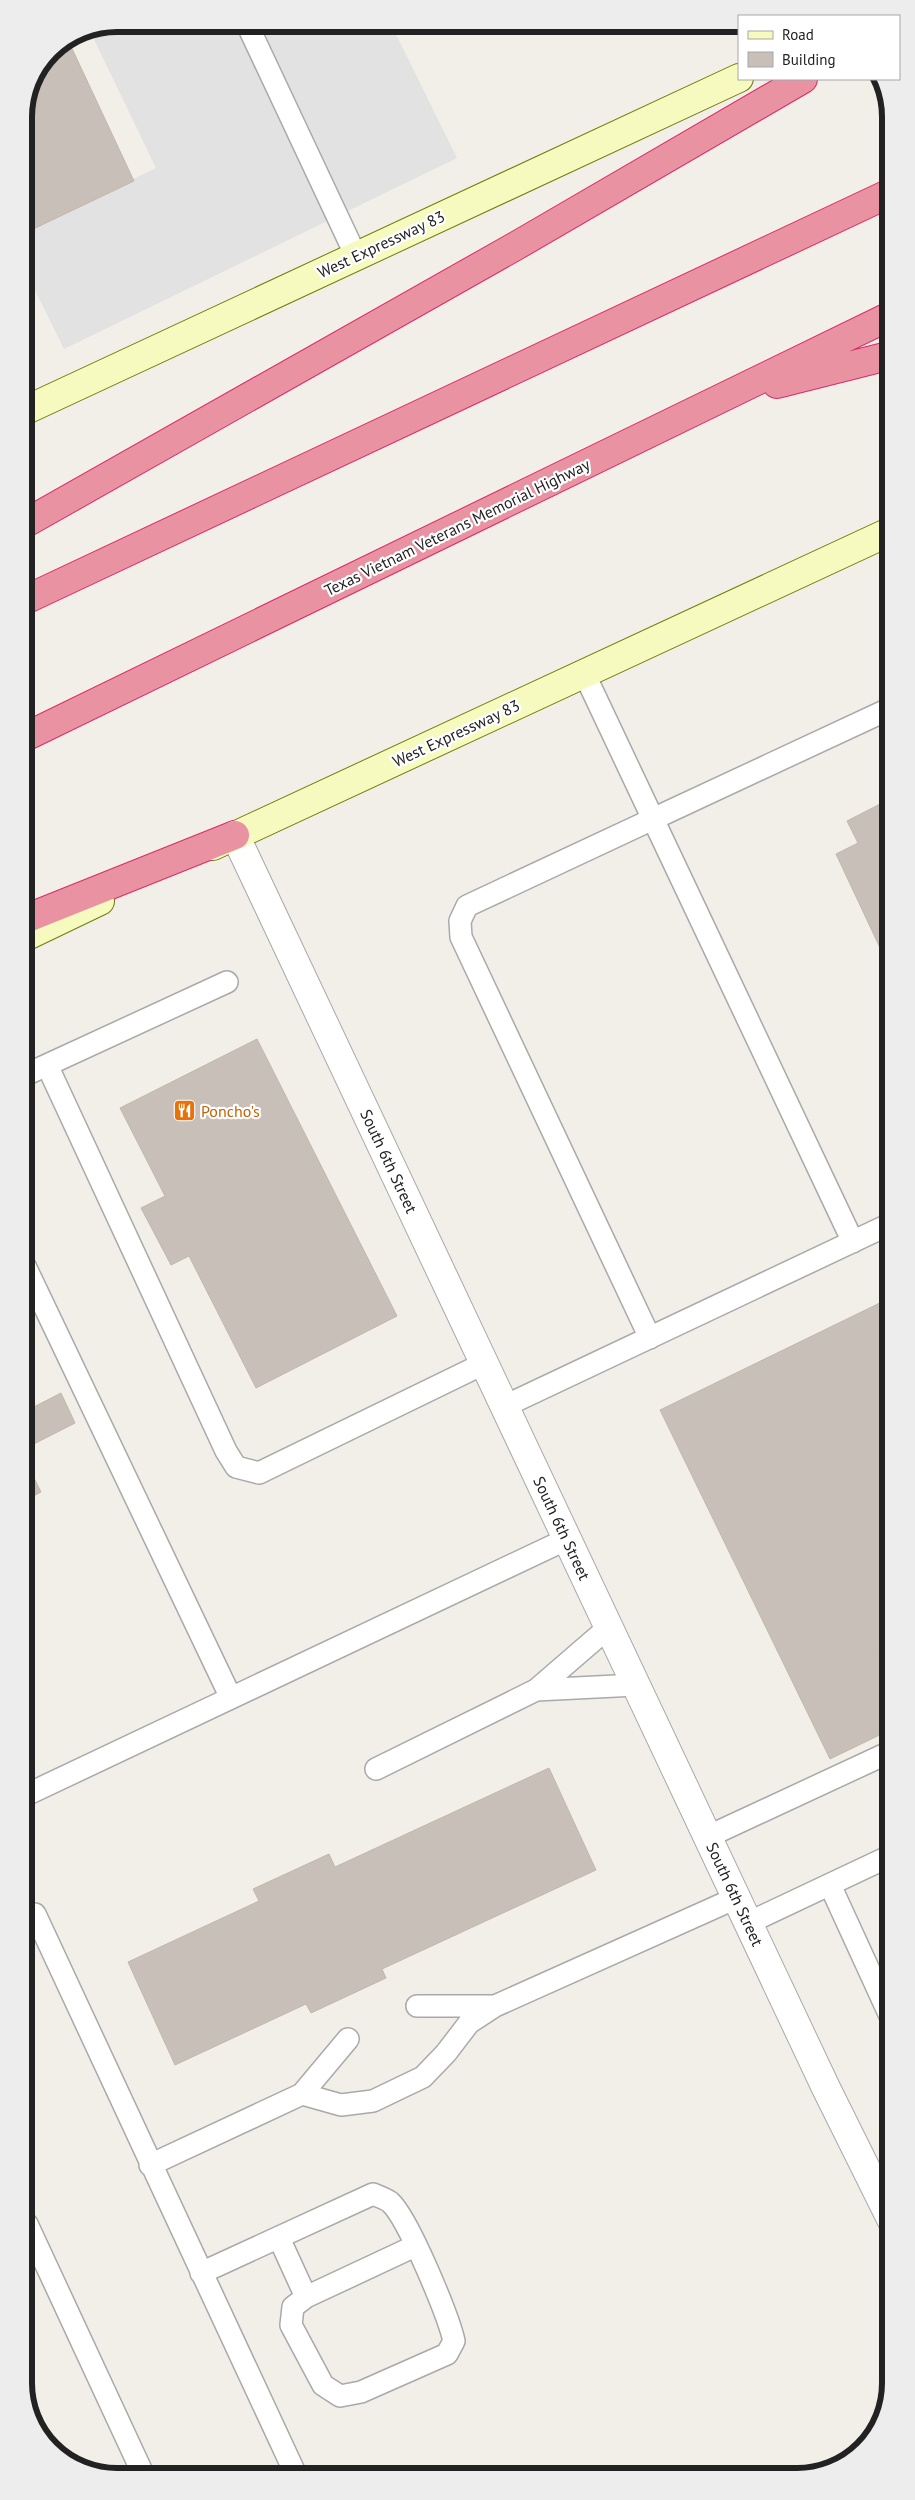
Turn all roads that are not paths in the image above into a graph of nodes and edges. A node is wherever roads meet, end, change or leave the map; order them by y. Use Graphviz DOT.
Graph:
graph roads {
  1 [pos="251,32"];
  2 [pos="738,78"];
  3 [pos="801,80"];
  4 [pos="882,197"];
  5 [pos="356,256"];
  6 [pos="882,320"];
  7 [pos="882,358"];
  8 [pos="724,397"];
  9 [pos="33,404"];
  10 [pos="33,519"];
  11 [pos="882,535"];
  12 [pos="33,596"];
  13 [pos="584,673"];
  14 [pos="882,712"];
  15 [pos="33,734"];
  16 [pos="653,819"];
  17 [pos="236,835"];
  18 [pos="33,916"];
  19 [pos="33,933"];
  20 [pos="227,982"];
  21 [pos="47,1065"];
  22 [pos="33,1072"];
  23 [pos="882,1228"];
  24 [pos="853,1242"];
  25 [pos="32,1280"];
  26 [pos="650,1338"];
  27 [pos="485,1363"];
  28 [pos="505,1406"];
  29 [pos="567,1539"];
  30 [pos="609,1627"];
  31 [pos="636,1685"];
  32 [pos="536,1690"];
  33 [pos="231,1698"];
  34 [pos="882,1756"];
  35 [pos="376,1769"];
  36 [pos="32,1792"];
  37 [pos="708,1837"];
  38 [pos="882,1860"];
  39 [pos="830,1885"];
  40 [pos="736,1898"];
  41 [pos="35,1914"];
  42 [pos="748,1923"];
  43 [pos="882,1998"];
  44 [pos="417,2006"];
  45 [pos="496,2006"];
  46 [pos="348,2039"];
  47 [pos="302,2094"];
  48 [pos="150,2165"];
  49 [pos="882,2200"];
  50 [pos="32,2235"];
  51 [pos="279,2238"];
  52 [pos="415,2246"];
  53 [pos="201,2273"];
  54 [pos="306,2297"];
  55 [pos="139,2467"];
  56 [pos="292,2467"];
  1 -- 5 [label="lane"];
  2 -- 5 [label="main road, West Expressway 83"];
  3 -- 10 [label="highway"];
  4 -- 12 [label="highway"];
  5 -- 9 [label="main road, West Expressway 83"];
  6 -- 8 [label="highway, Texas Vietnam Veterans Memorial Highway"];
  7 -- 8 [label="highway"];
  8 -- 15 [label="highway, Texas Vietnam Veterans Memorial Highway"];
  11 -- 13 [label="main road, West Expressway 83"];
  13 -- 16 [label="lane"];
  13 -- 17 [label="main road, West Expressway 83"];
  14 -- 16 [label="lane"];
  16 -- 24 [label="lane"];
  16 -- 26 [label="lane"];
  17 -- 18 [label="highway"];
  17 -- 19 [label="main road, West Expressway 83"];
  17 -- 27 [label="street, South 6th Street"];
  20 -- 21 [label="lane"];
  21 -- 22 [label="lane"];
  21 -- 27 [label="lane"];
  23 -- 24 [label="lane"];
  24 -- 26 [label="lane"];
  25 -- 33 [label="lane"];
  26 -- 28 [label="lane"];
  27 -- 28 [label="street, South 6th Street"];
  28 -- 29 [label="street, South 6th Street"];
  29 -- 30 [label="street, South 6th Street"];
  29 -- 33 [label="lane"];
  30 -- 31 [label="street, South 6th Street"];
  30 -- 32 [label="lane"];
  31 -- 32 [label="lane"];
  31 -- 37 [label="street, South 6th Street"];
  32 -- 35 [label="lane"];
  33 -- 36 [label="lane"];
  34 -- 37 [label="lane"];
  37 -- 40 [label="street, South 6th Street"];
  38 -- 39 [label="lane"];
  39 -- 42 [label="lane"];
  39 -- 43 [label="lane"];
  40 -- 42 [label="street, South 6th Street"];
  40 -- 45 [label="lane"];
  41 -- 48 [label="lane"];
  42 -- 49 [label="street, South 6th Street"];
  44 -- 45 [label="lane"];
  45 -- 47 [label="lane"];
  46 -- 47 [label="lane"];
  47 -- 48 [label="lane"];
  48 -- 53 [label="lane"];
  50 -- 55 [label="lane"];
  51 -- 52 [label="lane"];
  51 -- 53 [label="lane"];
  51 -- 54 [label="lane"];
  52 -- 54 [label="lane"];
  52 -- 54 [label="lane"];
  53 -- 56 [label="lane"];
}
